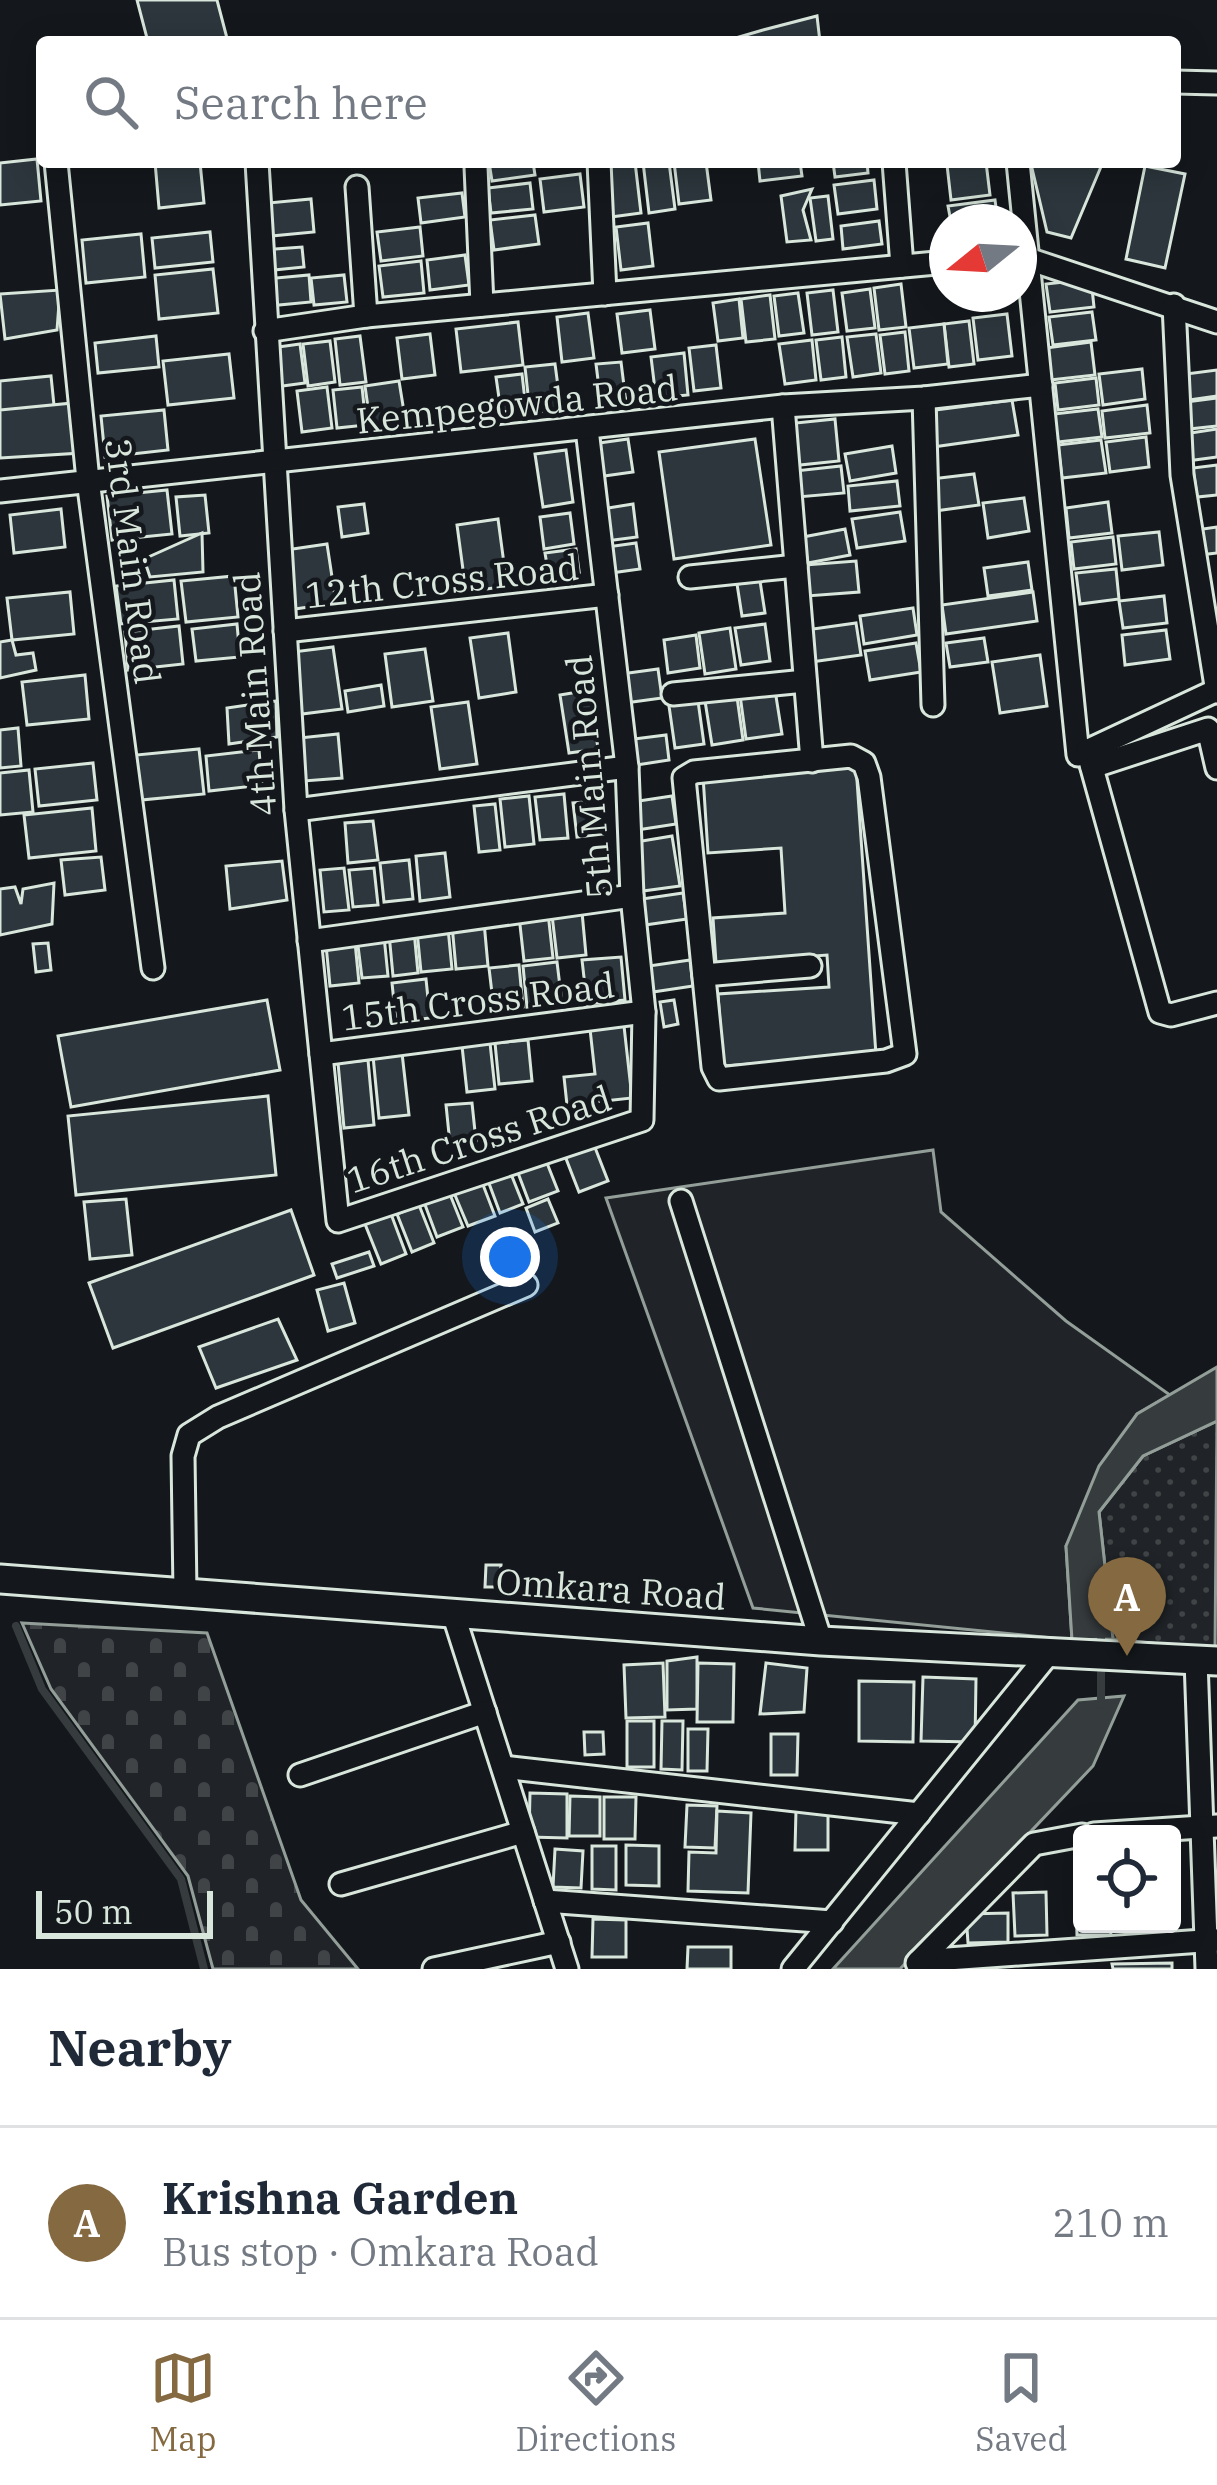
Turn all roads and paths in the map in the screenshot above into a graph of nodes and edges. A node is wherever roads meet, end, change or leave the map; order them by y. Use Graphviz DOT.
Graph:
graph roads {
  1 [pos="1181,82"];
  2 [pos="1217,83"];
  3 [pos="57,168"];
  4 [pos="257,168"];
  5 [pos="476,168"];
  6 [pos="598,168"];
  7 [pos="894,168"];
  8 [pos="1018,168"];
  9 [pos="357,187"];
  10 [pos="1020,204"];
  11 [pos="1037,261"];
  12 [pos="929,264"];
  13 [pos="902,266"];
  14 [pos="604,294"];
  15 [pos="482,305"];
  16 [pos="1174,305"];
  17 [pos="1030,312"];
  18 [pos="366,316"];
  19 [pos="1217,322"];
  20 [pos="265,331"];
  21 [pos="1041,385"];
  22 [pos="924,398"];
  23 [pos="783,406"];
  24 [pos="587,429"];
  25 [pos="272,465"];
  26 [pos="88,480"];
  27 [pos="0,491"];
  28 [pos="796,566"];
  29 [pos="690,577"];
  30 [pos="607,596"];
  31 [pos="285,632"];
  32 [pos="806,681"];
  33 [pos="1217,691"];
  34 [pos="673,694"];
  35 [pos="934,705"];
  36 [pos="1090,759"];
  37 [pos="812,761"];
  38 [pos="627,767"];
  39 [pos="1217,768"];
  40 [pos="296,810"];
  41 [pos="632,896"];
  42 [pos="309,941"];
  43 [pos="810,966"];
  44 [pos="153,968"];
  45 [pos="704,975"];
  46 [pos="1217,1003"];
  47 [pos="644,1012"];
  48 [pos="321,1054"];
  49 [pos="641,1120"];
  50 [pos="681,1201"];
  51 [pos="338,1221"];
  52 [pos="526,1285"];
  53 [pos="0,1579"];
  54 [pos="185,1592"];
  55 [pos="453,1613"];
  56 [pos="821,1641"];
  57 [pos="1059,1653"];
  58 [pos="1207,1660"];
  59 [pos="485,1712"];
  60 [pos="502,1767"];
  61 [pos="300,1774"];
  62 [pos="920,1814"];
  63 [pos="1209,1826"];
  64 [pos="523,1832"];
  65 [pos="1073,1837"];
  66 [pos="341,1884"];
  67 [pos="545,1901"];
  68 [pos="832,1922"];
  69 [pos="1211,1940"];
  70 [pos="559,1942"];
  71 [pos="915,1965"];
  72 [pos="434,1969"];
  73 [pos="567,1969"];
  74 [pos="794,1969"];
  75 [pos="1207,1969"];
  1 -- 2 [label="street"];
  3 -- 26 [label="street, 3rd Main Road"];
  4 -- 20 [label="street, 4th Main Road"];
  5 -- 15 [label="street"];
  6 -- 14 [label="street"];
  7 -- 13 [label="street"];
  8 -- 10 [label="street"];
  9 -- 18 [label="street"];
  11 -- 16 [label="street"];
  12 -- 13 [label="street"];
  13 -- 14 [label="street"];
  14 -- 15 [label="street"];
  15 -- 18 [label="street"];
  16 -- 19 [label="street"];
  16 -- 33 [label="street"];
  17 -- 21 [label="street"];
  18 -- 20 [label="street"];
  20 -- 25 [label="street, 4th Main Road"];
  21 -- 22 [label="street, Kempegowda Road"];
  21 -- 36 [label="street"];
  22 -- 23 [label="street, Kempegowda Road"];
  22 -- 35 [label="street"];
  23 -- 24 [label="street, Kempegowda Road"];
  23 -- 28 [label="street"];
  24 -- 25 [label="street, Kempegowda Road"];
  24 -- 30 [label="street, 5th Main Road"];
  25 -- 26 [label="street, Kempegowda Road"];
  25 -- 31 [label="street, 4th Main Road"];
  26 -- 27 [label="street, Kempegowda Road"];
  26 -- 44 [label="street, 3rd Main Road"];
  28 -- 29 [label="street"];
  28 -- 32 [label="street"];
  30 -- 31 [label="street, 12th Cross Road"];
  30 -- 38 [label="street, 5th Main Road"];
  31 -- 40 [label="street, 4th Main Road"];
  32 -- 34 [label="street"];
  32 -- 37 [label="street"];
  33 -- 36 [label="street"];
  36 -- 39 [label="street"];
  36 -- 46 [label="street"];
  37 -- 45 [label="street"];
  37 -- 45 [label="street"];
  38 -- 40 [label="street"];
  38 -- 41 [label="street, 5th Main Road"];
  40 -- 42 [label="street, 4th Main Road"];
  41 -- 42 [label="street"];
  41 -- 47 [label="street, 5th Main Road"];
  42 -- 48 [label="street, 4th Main Road"];
  43 -- 45 [label="street"];
  47 -- 48 [label="street, 15th Cross Road"];
  47 -- 49 [label="street, 5th Main Road"];
  48 -- 51 [label="street, 4th Main Road"];
  49 -- 51 [label="street, 16th Cross Road"];
  50 -- 56 [label="street"];
  52 -- 54 [label="street"];
  53 -- 54 [label="street, Omkara Road"];
  54 -- 55 [label="street, Omkara Road"];
  55 -- 56 [label="street, Omkara Road"];
  55 -- 59 [label="street"];
  56 -- 57 [label="street, Omkara Road"];
  57 -- 58 [label="street, Omkara Road"];
  57 -- 62 [label="street"];
  58 -- 63 [label="street"];
  59 -- 60 [label="street"];
  59 -- 61 [label="street"];
  60 -- 62 [label="street"];
  60 -- 64 [label="street"];
  62 -- 68 [label="street"];
  63 -- 69 [label="street"];
  64 -- 66 [label="street"];
  64 -- 67 [label="street"];
  65 -- 71 [label="street"];
  67 -- 68 [label="street"];
  67 -- 70 [label="street"];
  68 -- 74 [label="street"];
  69 -- 71 [label="street"];
  69 -- 75 [label="street"];
  70 -- 72 [label="street"];
  70 -- 73 [label="street"];
}
